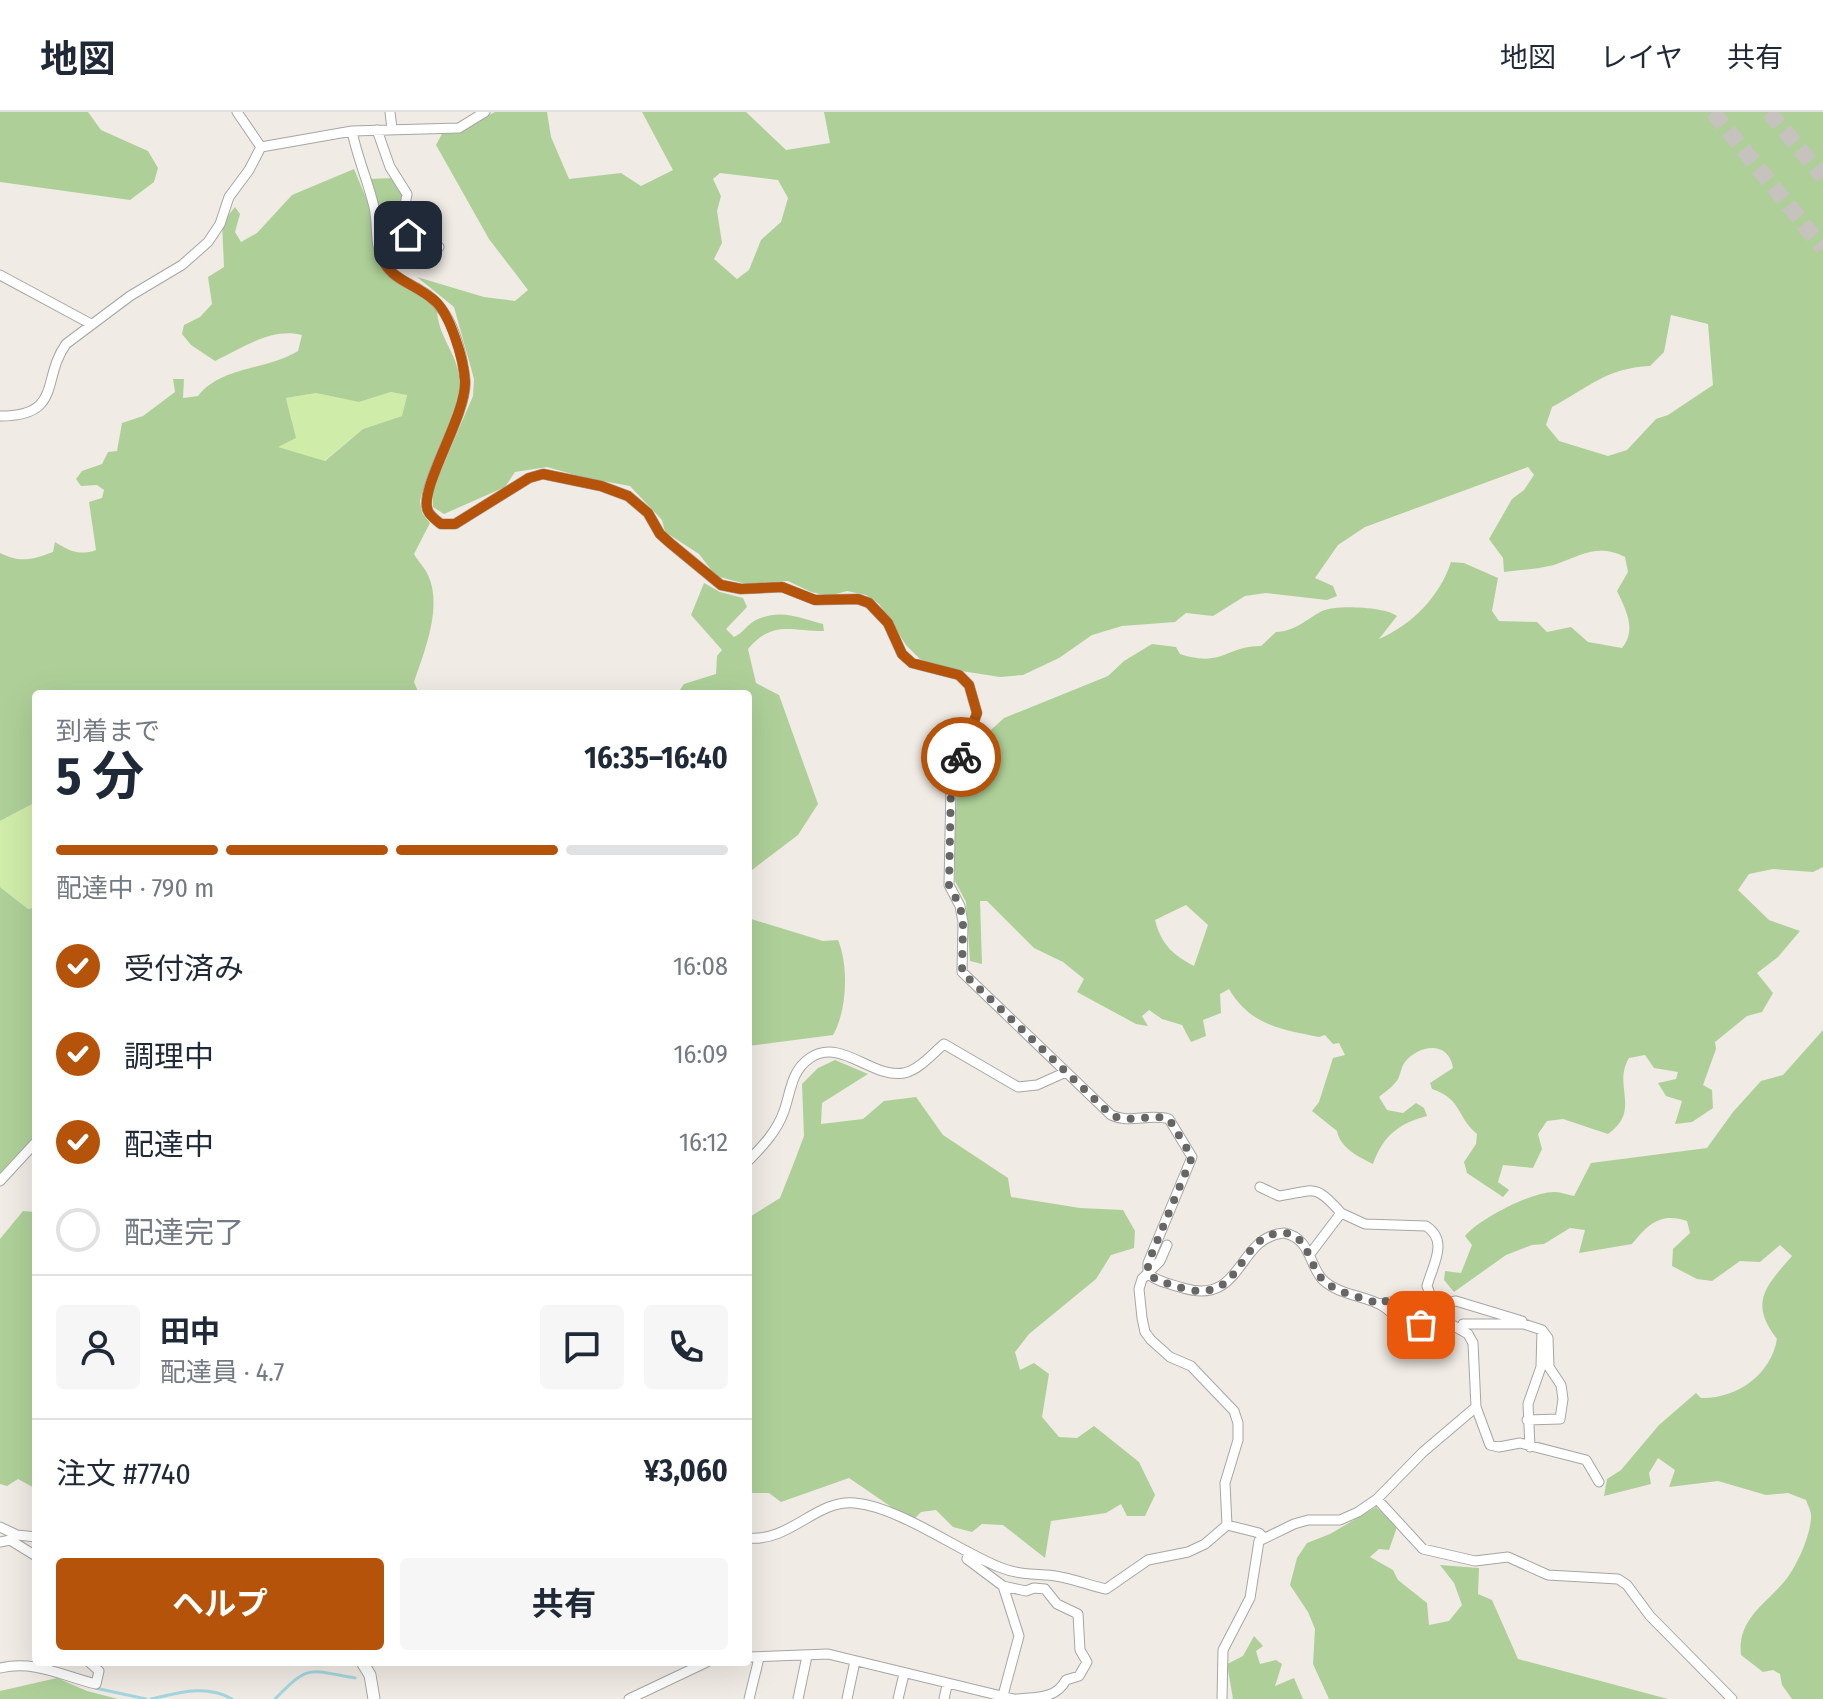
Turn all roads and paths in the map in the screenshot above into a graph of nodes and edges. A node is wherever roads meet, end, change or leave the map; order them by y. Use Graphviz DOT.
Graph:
graph roads {
  1 [pos="237,112"];
  2 [pos="390,112"];
  3 [pos="485,112"];
  4 [pos="392,129"];
  5 [pos="377,130"];
  6 [pos="352,131"];
  7 [pos="261,147"];
  8 [pos="439,247"];
  9 [pos="414,250"];
  10 [pos="380,254"];
  11 [pos="0,275"];
  12 [pos="91,324"];
  13 [pos="0,416"];
  14 [pos="1066,1072"];
  15 [pos="32,1146"];
  16 [pos="752,1157"];
  17 [pos="0,1181"];
  18 [pos="1260,1187"];
  19 [pos="1341,1213"];
  20 [pos="1167,1245"];
  21 [pos="1310,1254"];
  22 [pos="1148,1274"];
  23 [pos="1380,1304"];
  24 [pos="1436,1305"];
  25 [pos="1524,1324"];
  26 [pos="1461,1329"];
  27 [pos="1542,1330"];
  28 [pos="1476,1407"];
  29 [pos="1527,1420"];
  30 [pos="1530,1447"];
  31 [pos="1599,1482"];
  32 [pos="1377,1499"];
  33 [pos="1227,1525"];
  34 [pos="0,1527"];
  35 [pos="32,1537"];
  36 [pos="1263,1537"];
  37 [pos="752,1538"];
  38 [pos="0,1542"];
  39 [pos="32,1554"];
  40 [pos="969,1554"];
  41 [pos="1003,1586"];
  42 [pos="807,1656"];
  43 [pos="753,1658"];
  44 [pos="855,1661"];
  45 [pos="35,1666"];
  46 [pos="35,1666"];
  47 [pos="93,1666"];
  48 [pos="364,1666"];
  49 [pos="699,1666"];
  50 [pos="0,1668"];
  51 [pos="904,1674"];
  52 [pos="947,1685"];
  53 [pos="374,1699"];
  54 [pos="629,1699"];
  55 [pos="749,1699"];
  56 [pos="798,1699"];
  57 [pos="847,1699"];
  58 [pos="898,1699"];
  59 [pos="944,1699"];
  60 [pos="1002,1699"];
  61 [pos="1016,1699"];
  62 [pos="1222,1699"];
  63 [pos="1732,1699"];
  1 -- 7 [label="street"];
  2 -- 4 [label="street"];
  3 -- 4 [label="street"];
  4 -- 5 [label="street"];
  5 -- 6 [label="street"];
  5 -- 9 [label="street"];
  6 -- 7 [label="street"];
  6 -- 10 [label="street"];
  7 -- 12 [label="street"];
  8 -- 9 [label="street"];
  9 -- 10 [label="street"];
  10 -- 14 [label="street"];
  11 -- 12 [label="street"];
  12 -- 13 [label="street"];
  14 -- 16 [label="street"];
  14 -- 22 [label="street"];
  15 -- 17 [label="street"];
  18 -- 19 [label="street"];
  19 -- 21 [label="street"];
  19 -- 24 [label="street"];
  20 -- 22 [label="street"];
  21 -- 22 [label="street"];
  21 -- 23 [label="street"];
  22 -- 33 [label="street"];
  23 -- 24 [label="street"];
  23 -- 26 [label="street"];
  24 -- 25 [label="street"];
  25 -- 26 [label="street"];
  25 -- 27 [label="street"];
  26 -- 28 [label="street"];
  27 -- 29 [label="street"];
  27 -- 29 [label="street"];
  28 -- 30 [label="street"];
  28 -- 32 [label="street"];
  29 -- 30 [label="street"];
  30 -- 31 [label="street"];
  32 -- 36 [label="street"];
  32 -- 63 [label="street"];
  33 -- 36 [label="street"];
  33 -- 40 [label="street"];
  34 -- 35 [label="street"];
  36 -- 62 [label="street"];
  37 -- 40 [label="street"];
  38 -- 39 [label="street"];
  40 -- 41 [label="street"];
  41 -- 60 [label="street"];
  41 -- 61 [label="street"];
  42 -- 43 [label="street"];
  42 -- 44 [label="street"];
  42 -- 56 [label="street"];
  43 -- 55 [label="street"];
  44 -- 51 [label="street"];
  44 -- 57 [label="street"];
  45 -- 50 [label="street"];
  46 -- 47 [label="street"];
  48 -- 53 [label="street"];
  49 -- 54 [label="street"];
  51 -- 52 [label="street"];
  51 -- 58 [label="street"];
  52 -- 59 [label="street"];
  52 -- 60 [label="street"];
  60 -- 61 [label="street"];
}
